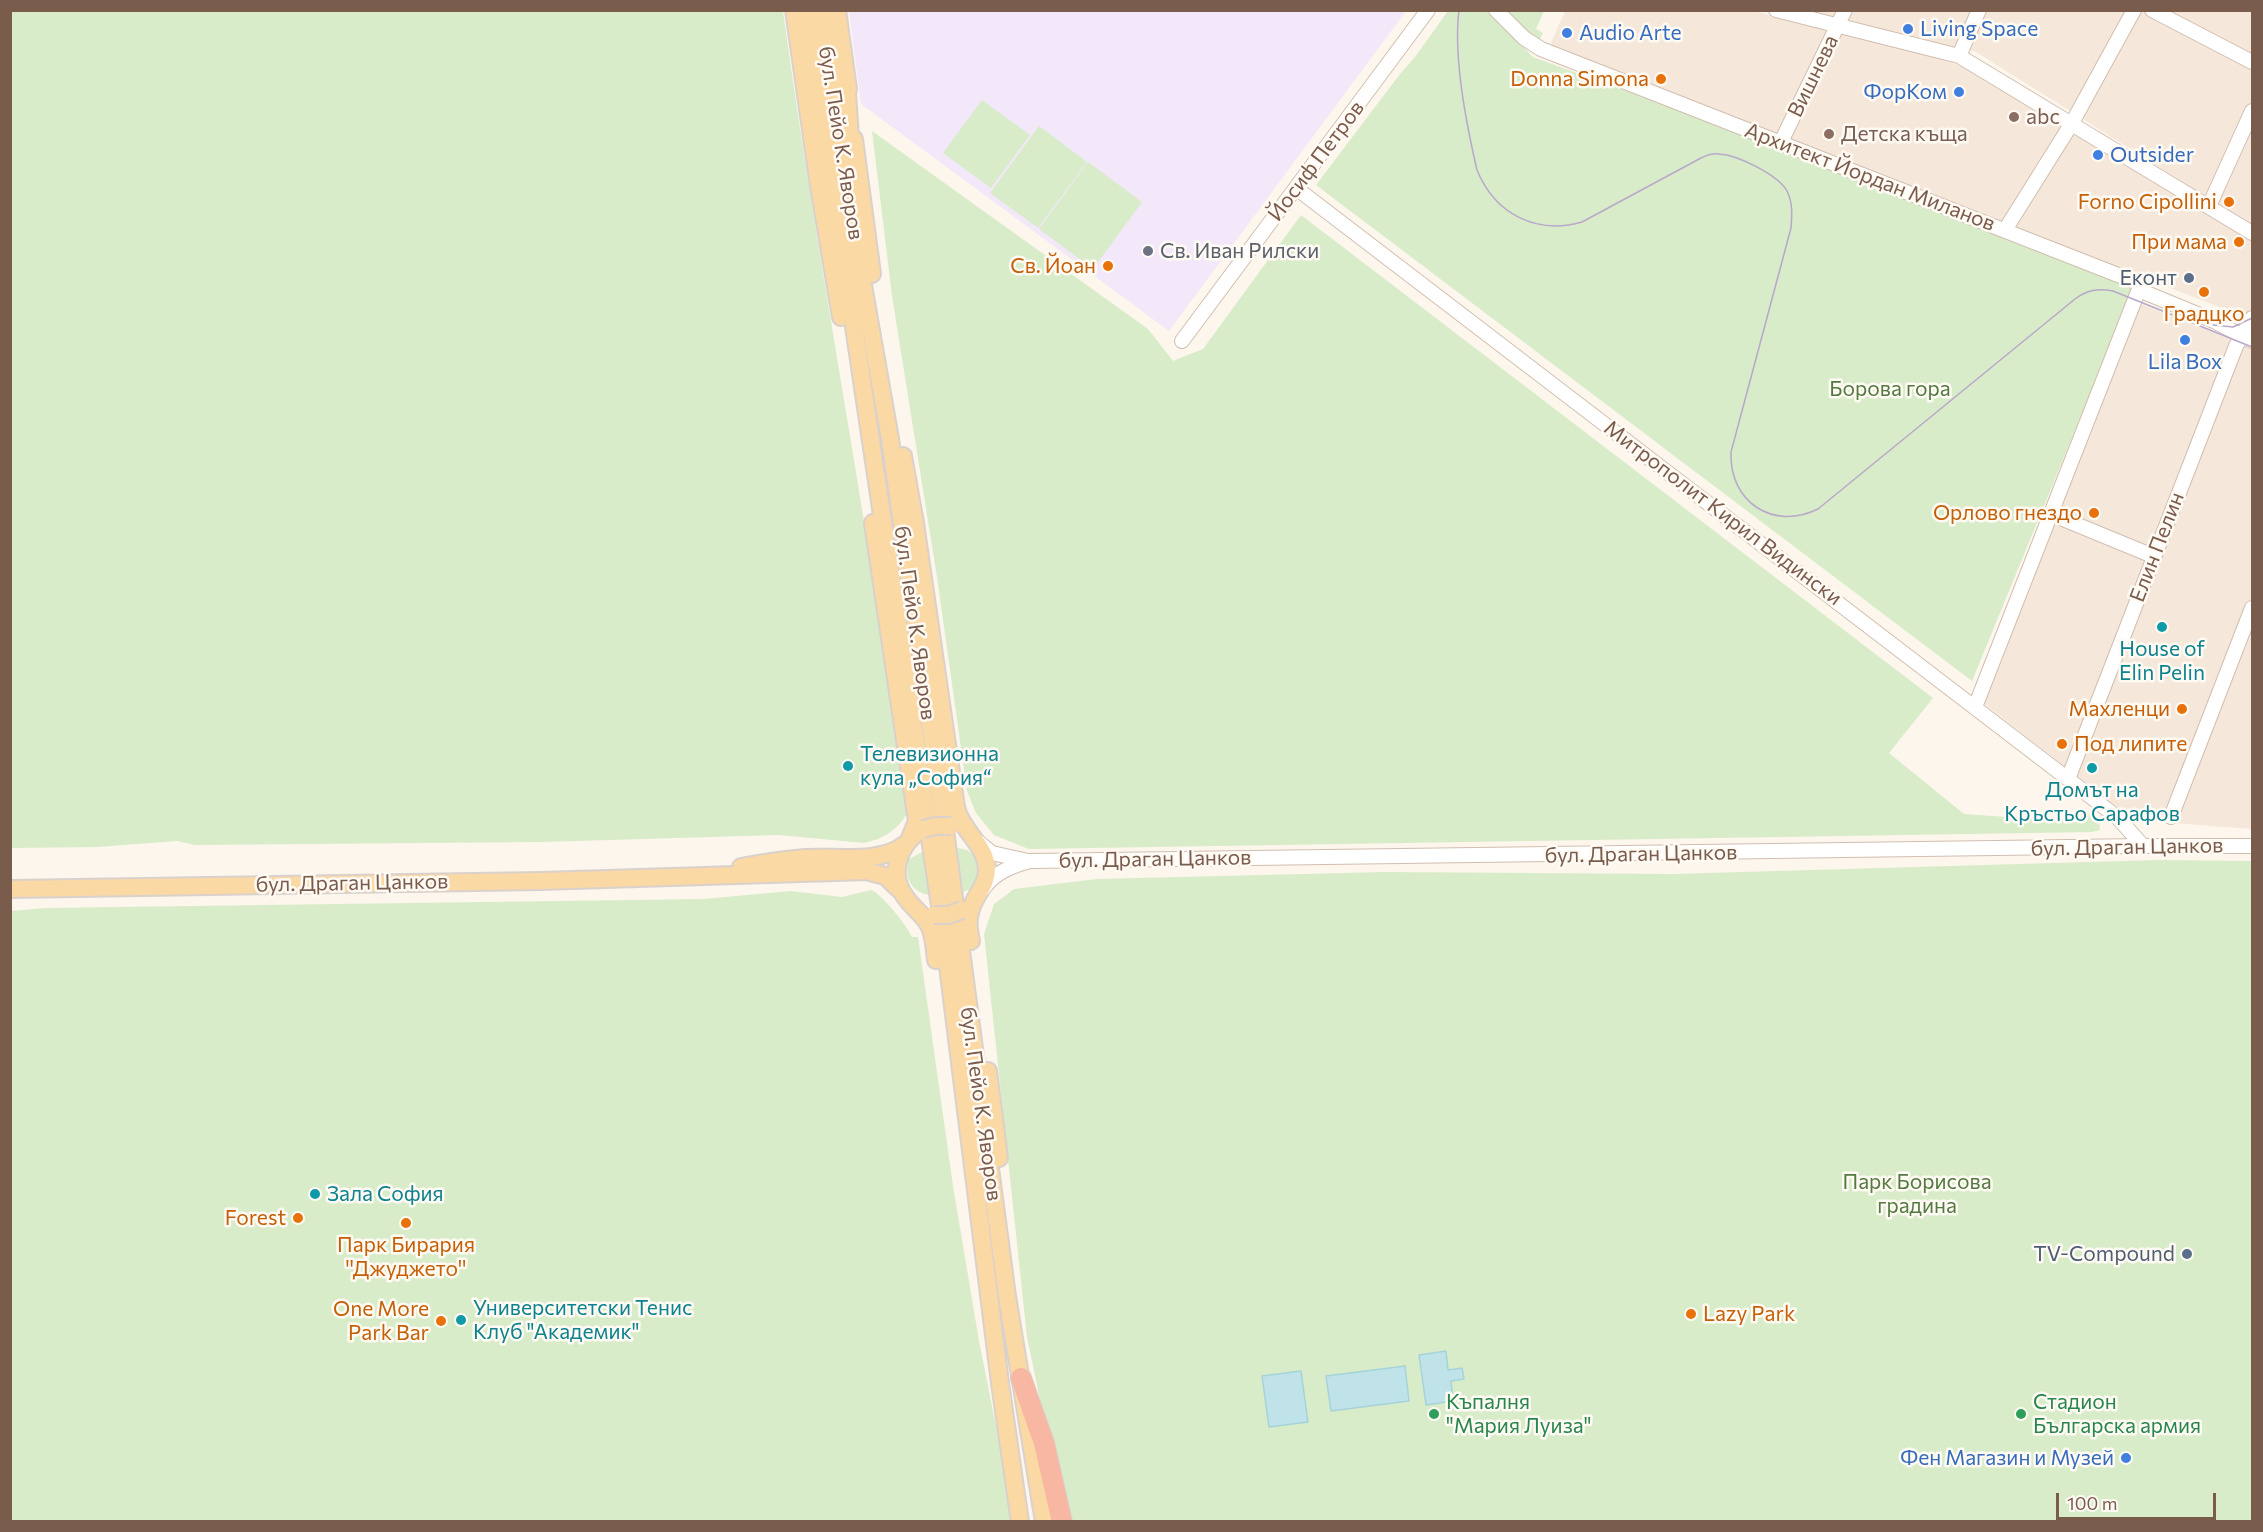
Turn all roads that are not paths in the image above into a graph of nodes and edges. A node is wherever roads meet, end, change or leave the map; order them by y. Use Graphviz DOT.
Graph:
graph roads {
  1 [pos="794,10"];
  2 [pos="807,10"];
  3 [pos="821,10"];
  4 [pos="837,10"];
  5 [pos="1428,10"];
  6 [pos="1496,10"];
  7 [pos="1776,10"];
  8 [pos="1845,10"];
  9 [pos="1979,10"];
  10 [pos="2134,10"];
  11 [pos="2152,10"];
  12 [pos="1838,25"];
  13 [pos="1959,56"];
  14 [pos="2253,62"];
  15 [pos="846,79"];
  16 [pos="804,82"];
  17 [pos="2253,111"];
  18 [pos="2072,123"];
  19 [pos="1781,142"];
  20 [pos="1296,188"];
  21 [pos="2209,206"];
  22 [pos="2006,230"];
  23 [pos="2253,233"];
  24 [pos="849,252"];
  25 [pos="2139,290"];
  26 [pos="2253,318"];
  27 [pos="2247,338"];
  28 [pos="1182,341"];
  29 [pos="884,361"];
  30 [pos="850,366"];
  31 [pos="2051,514"];
  32 [pos="2153,556"];
  33 [pos="2253,608"];
  34 [pos="1975,707"];
  35 [pos="2068,779"];
  36 [pos="2171,817"];
  37 [pos="912,837"];
  38 [pos="973,838"];
  39 [pos="2143,846"];
  40 [pos="2253,846"];
  41 [pos="1030,861"];
  42 [pos="693,875"];
  43 [pos="10,889"];
  44 [pos="906,898"];
  45 [pos="973,901"];
  46 [pos="1007,1296"];
  47 [pos="989,1298"];
  48 [pos="1021,1378"];
  49 [pos="1020,1521"];
  50 [pos="1044,1521"];
  51 [pos="1062,1521"];
  1 -- 16 [label="main road"];
  2 -- 24 [label="main road, бул. Пейо К. Яворов"];
  3 -- 24 [label="main road, бул. Пейо К. Яворов"];
  4 -- 15 [label="main road"];
  5 -- 20 [label="street, Йосиф Петров"];
  6 -- 19 [label="street, Архитект Йордан Миланов"];
  7 -- 12 [label="street"];
  8 -- 12 [label="street, Вишнева"];
  9 -- 13 [label="street"];
  10 -- 18 [label="street"];
  11 -- 14 [label="street"];
  12 -- 13 [label="street"];
  12 -- 19 [label="street, Вишнева"];
  13 -- 18 [label="street"];
  15 -- 24 [label="main road"];
  15 -- 29 [label="main road"];
  16 -- 24 [label="main road"];
  16 -- 30 [label="main road"];
  17 -- 21 [label="street"];
  18 -- 21 [label="street"];
  18 -- 22 [label="street"];
  19 -- 22 [label="street, Архитект Йордан Миланов"];
  20 -- 28 [label="street, Йосиф Петров"];
  20 -- 34 [label="street, Митрополит Кирил Видински"];
  21 -- 23 [label="street"];
  22 -- 25 [label="street, Архитект Йордан Миланов"];
  24 -- 29 [label="main road"];
  24 -- 30 [label="main road"];
  24 -- 46 [label="main road, бул. Пейо К. Яворов"];
  24 -- 47 [label="main road, бул. Пейо К. Яворов"];
  25 -- 27 [label="street, Архитект Йордан Миланов"];
  25 -- 31 [label="street"];
  26 -- 27 [label="street, Елин Пелин"];
  27 -- 32 [label="street, Елин Пелин"];
  29 -- 38 [label="main road"];
  30 -- 37 [label="main road"];
  31 -- 32 [label="street"];
  31 -- 34 [label="street"];
  32 -- 35 [label="street, Елин Пелин"];
  33 -- 36 [label="street"];
  34 -- 35 [label="street, Митрополит Кирил Видински"];
  35 -- 39 [label="street, Митрополит Кирил Видински"];
  37 -- 38 [label="main road, bridge"];
  37 -- 42 [label="main road, бул. Драган Цанков"];
  37 -- 44 [label="main road"];
  38 -- 41 [label="street, бул. Драган Цанков"];
  38 -- 45 [label="main road"];
  39 -- 40 [label="street, бул. Драган Цанков"];
  39 -- 41 [label="street, бул. Драган Цанков"];
  41 -- 45 [label="street, бул. Драган Цанков"];
  42 -- 43 [label="main road, бул. Драган Цанков"];
  42 -- 44 [label="main road, бул. Драган Цанков"];
  44 -- 45 [label="main road, bridge"];
  44 -- 47 [label="main road"];
  45 -- 46 [label="main road"];
  46 -- 48 [label="main road, бул. Пейо К. Яворов"];
  47 -- 49 [label="main road, бул. Пейо К. Яворов"];
  48 -- 50 [label="main road, бул. Пейо К. Яворов"];
  48 -- 51 [label="highway"];
}
